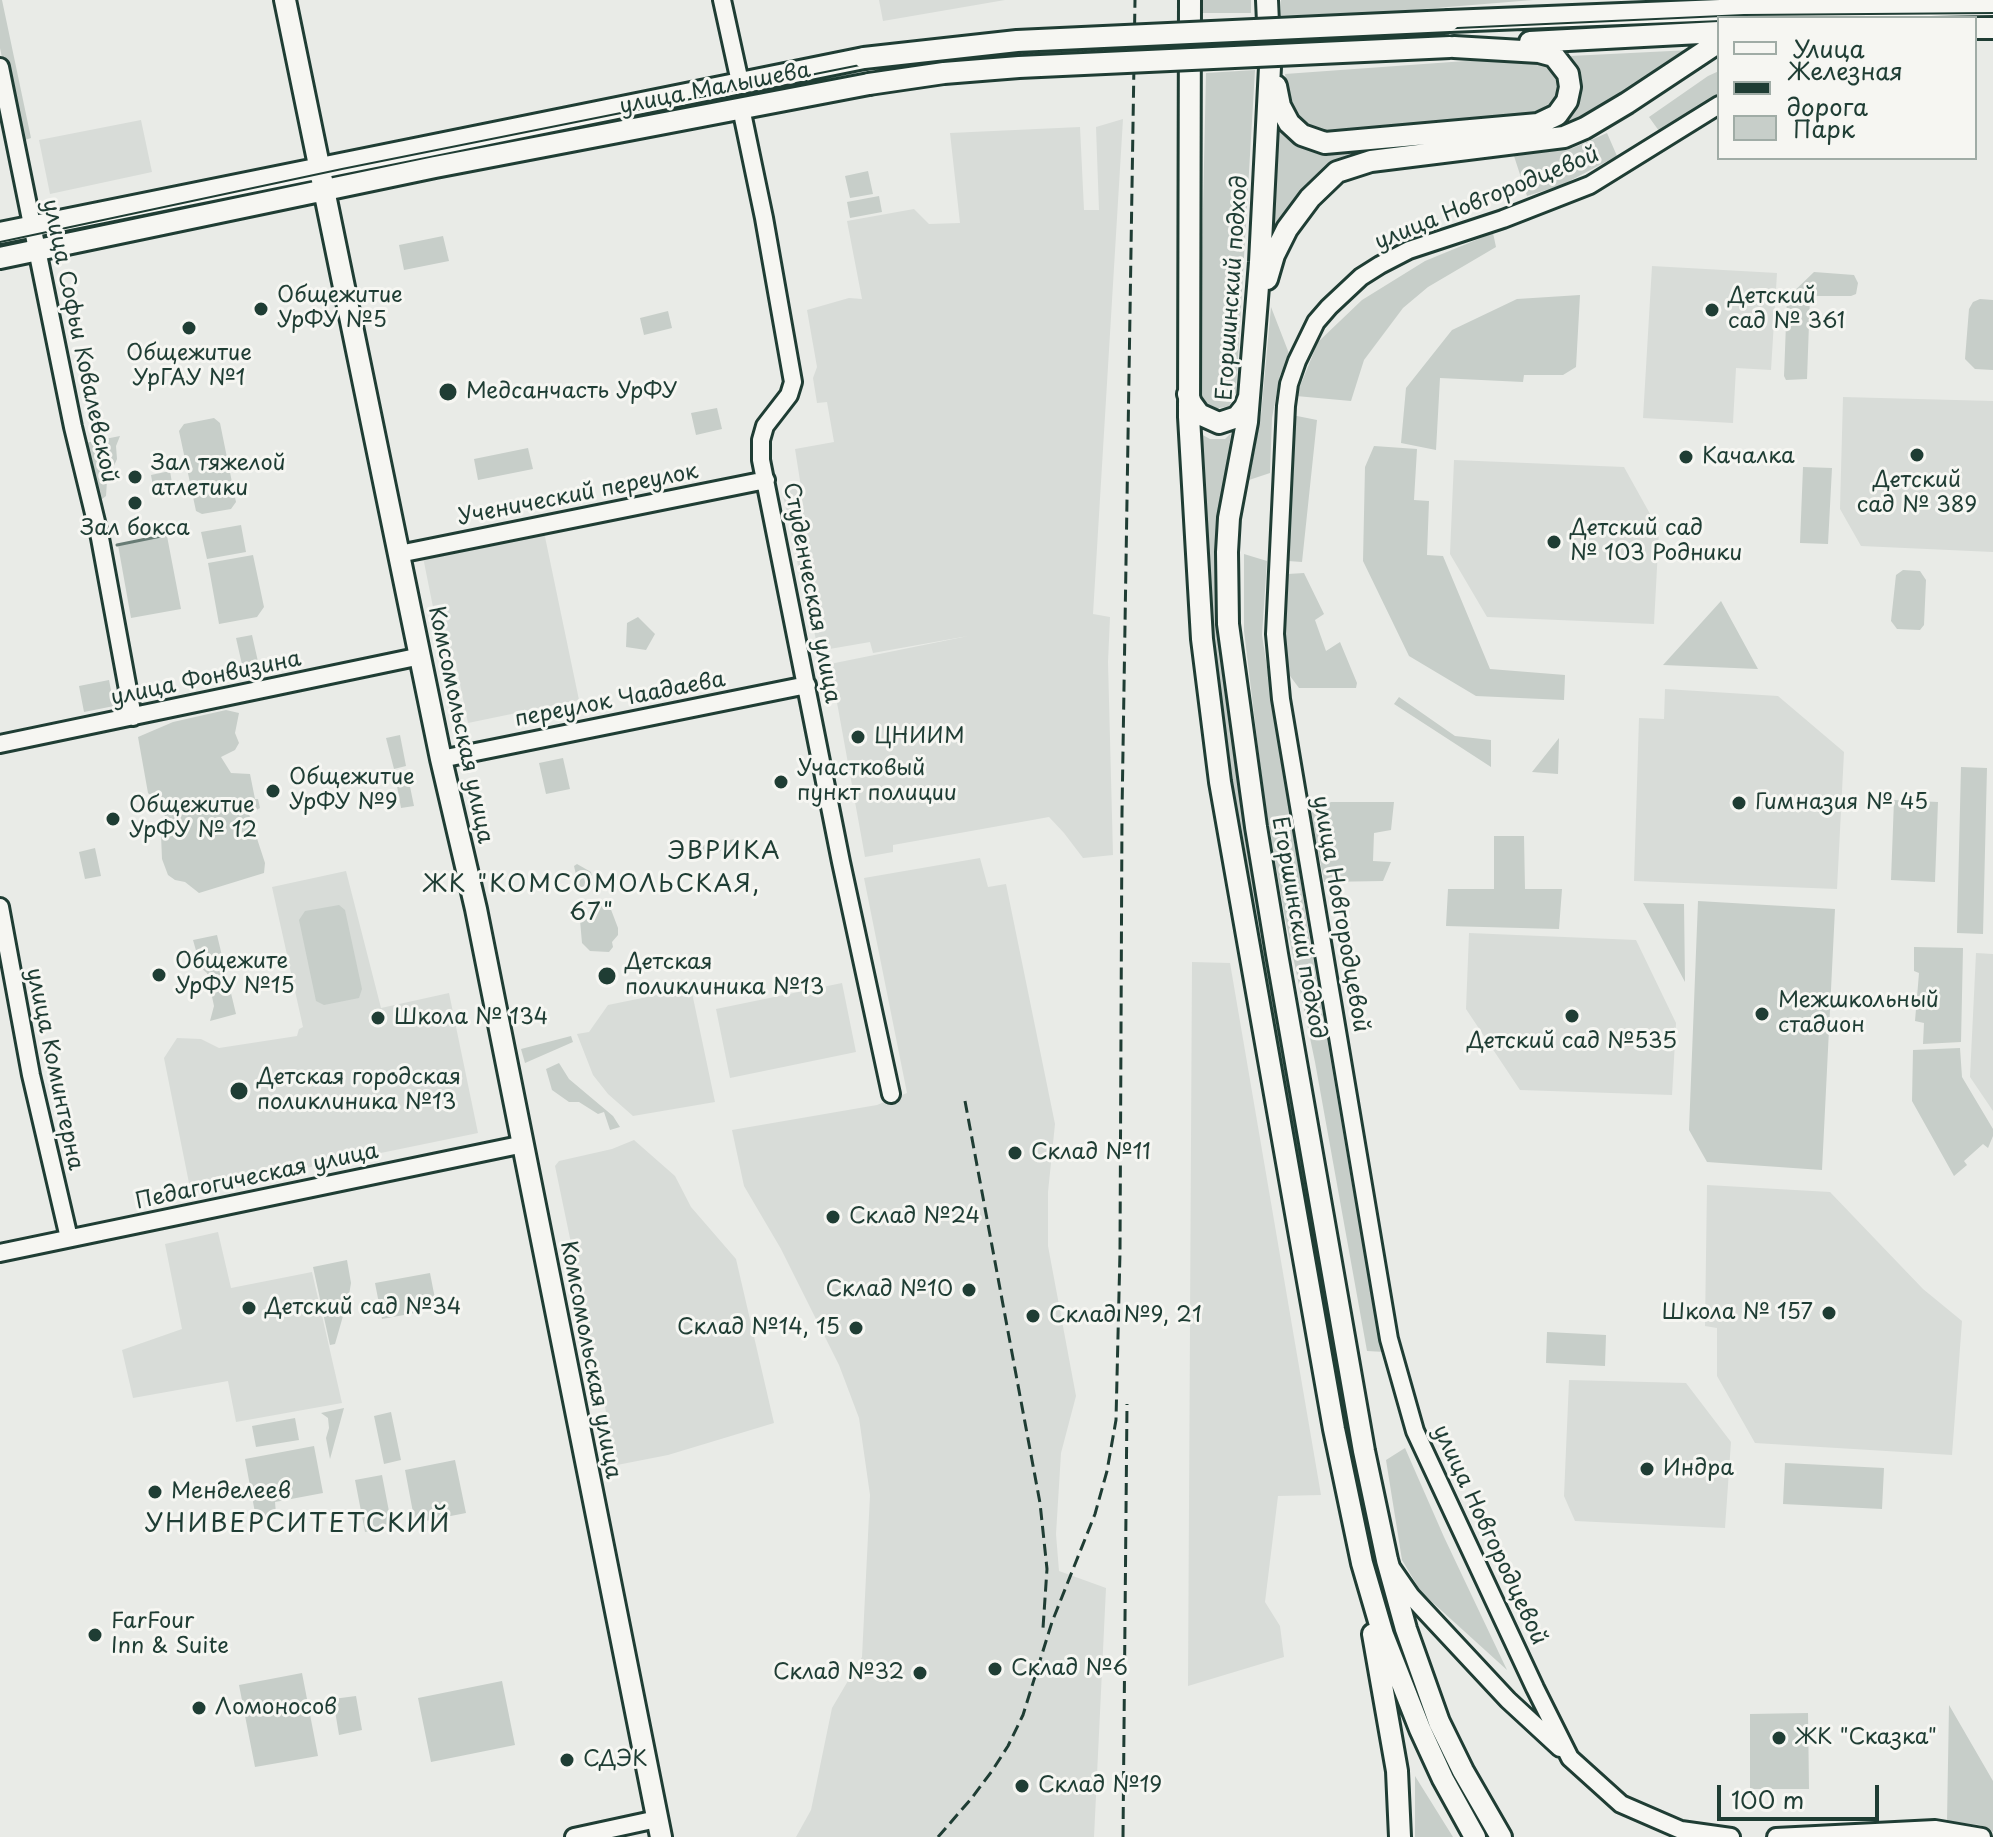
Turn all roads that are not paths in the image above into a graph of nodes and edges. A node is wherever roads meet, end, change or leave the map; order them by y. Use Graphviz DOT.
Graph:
graph roads {
  1 [pos="285,0"];
  2 [pos="722,0"];
  3 [pos="1190,0"];
  4 [pos="1550,0"];
  5 [pos="1712,0"];
  6 [pos="1269,5"];
  7 [pos="1993,5"];
  8 [pos="1745,9"];
  9 [pos="1481,20"];
  10 [pos="1717,32"];
  11 [pos="1717,43"];
  12 [pos="1452,47"];
  13 [pos="0,67"];
  14 [pos="1270,67"];
  15 [pos="740,82"];
  16 [pos="1717,106"];
  17 [pos="741,108"];
  18 [pos="319,167"];
  19 [pos="324,191"];
  20 [pos="33,226"];
  21 [pos="0,233"];
  22 [pos="38,250"];
  23 [pos="0,258"];
  24 [pos="1255,342"];
  25 [pos="1188,390"];
  26 [pos="1250,392"];
  27 [pos="766,480"];
  28 [pos="399,554"];
  29 [pos="421,656"];
  30 [pos="807,685"];
  31 [pos="133,717"];
  32 [pos="0,744"];
  33 [pos="441,759"];
  34 [pos="0,907"];
  35 [pos="891,1094"];
  36 [pos="524,1144"];
  37 [pos="69,1238"];
  38 [pos="0,1253"];
  39 [pos="1387,1560"];
  40 [pos="1362,1563"];
  41 [pos="1535,1688"];
  42 [pos="1508,1700"];
  43 [pos="1570,1758"];
  44 [pos="659,1828"];
  45 [pos="574,1837"];
  46 [pos="1400,1837"];
  47 [pos="1475,1837"];
  48 [pos="1501,1837"];
  49 [pos="1731,1837"];
  50 [pos="1776,1837"];
  51 [pos="1982,1837"];
  1 -- 18 [label="main road, Комсомольская улица"];
  2 -- 15 [label="street"];
  3 -- 25 [label="main road, Егоршинский подход"];
  4 -- 9 [label="main road"];
  5 -- 8 [label="main road"];
  6 -- 14 [label="main road, Егоршинский подход"];
  7 -- 8 [label="main road"];
  8 -- 9 [label="main road"];
  9 -- 15 [label="main road, улица Малышева, bridge"];
  10 -- 12 [label="main road"];
  11 -- 24 [label="main road"];
  12 -- 14 [label="main road"];
  12 -- 17 [label="main road, улица Малышева, bridge"];
  13 -- 20 [label="street, улица Софьи Ковалевской"];
  14 -- 24 [label="main road, Егоршинский подход"];
  15 -- 18 [label="main road, улица Малышева"];
  16 -- 41 [label="street, улица Новгородцевой"];
  17 -- 19 [label="main road, улица Малышева"];
  17 -- 27 [label="street, Студенческая улица"];
  18 -- 19 [label="main road, Комсомольская улица"];
  18 -- 20 [label="main road, улица Малышева"];
  19 -- 22 [label="main road, улица Малышева"];
  19 -- 28 [label="main road, Комсомольская улица"];
  20 -- 21 [label="main road, улица Малышева"];
  20 -- 22 [label="street, улица Софьи Ковалевской"];
  22 -- 23 [label="main road, улица Малышева"];
  22 -- 31 [label="street, улица Софьи Ковалевской"];
  24 -- 26 [label="main road, Егоршинский подход"];
  25 -- 26 [label="main road"];
  25 -- 40 [label="main road, Егоршинский подход"];
  26 -- 39 [label="main road, Егоршинский подход"];
  27 -- 28 [label="street, Ученический переулок"];
  27 -- 30 [label="street, Студенческая улица"];
  28 -- 29 [label="main road, Комсомольская улица"];
  29 -- 31 [label="street, улица Фонвизина"];
  29 -- 33 [label="main road, Комсомольская улица"];
  30 -- 33 [label="street, переулок Чаадаева"];
  30 -- 35 [label="street, Студенческая улица"];
  31 -- 32 [label="street, улица Фонвизина"];
  33 -- 36 [label="main road, Комсомольская улица"];
  34 -- 37 [label="street, улица Коминтерна"];
  36 -- 37 [label="street, Педагогическая улица"];
  36 -- 44 [label="main road, Комсомольская улица"];
  37 -- 38 [label="street, Педагогическая улица"];
  39 -- 42 [label="street"];
  39 -- 48 [label="main road, Егоршинский подход"];
  40 -- 46 [label="main road"];
  40 -- 47 [label="main road, Егоршинский подход"];
  41 -- 42 [label="street"];
  41 -- 43 [label="street, улица Новгородцевой"];
  42 -- 43 [label="street"];
  43 -- 49 [label="street, улица Новгородцевой"];
  44 -- 45 [label="street"];
  50 -- 51 [label="street"];
}
